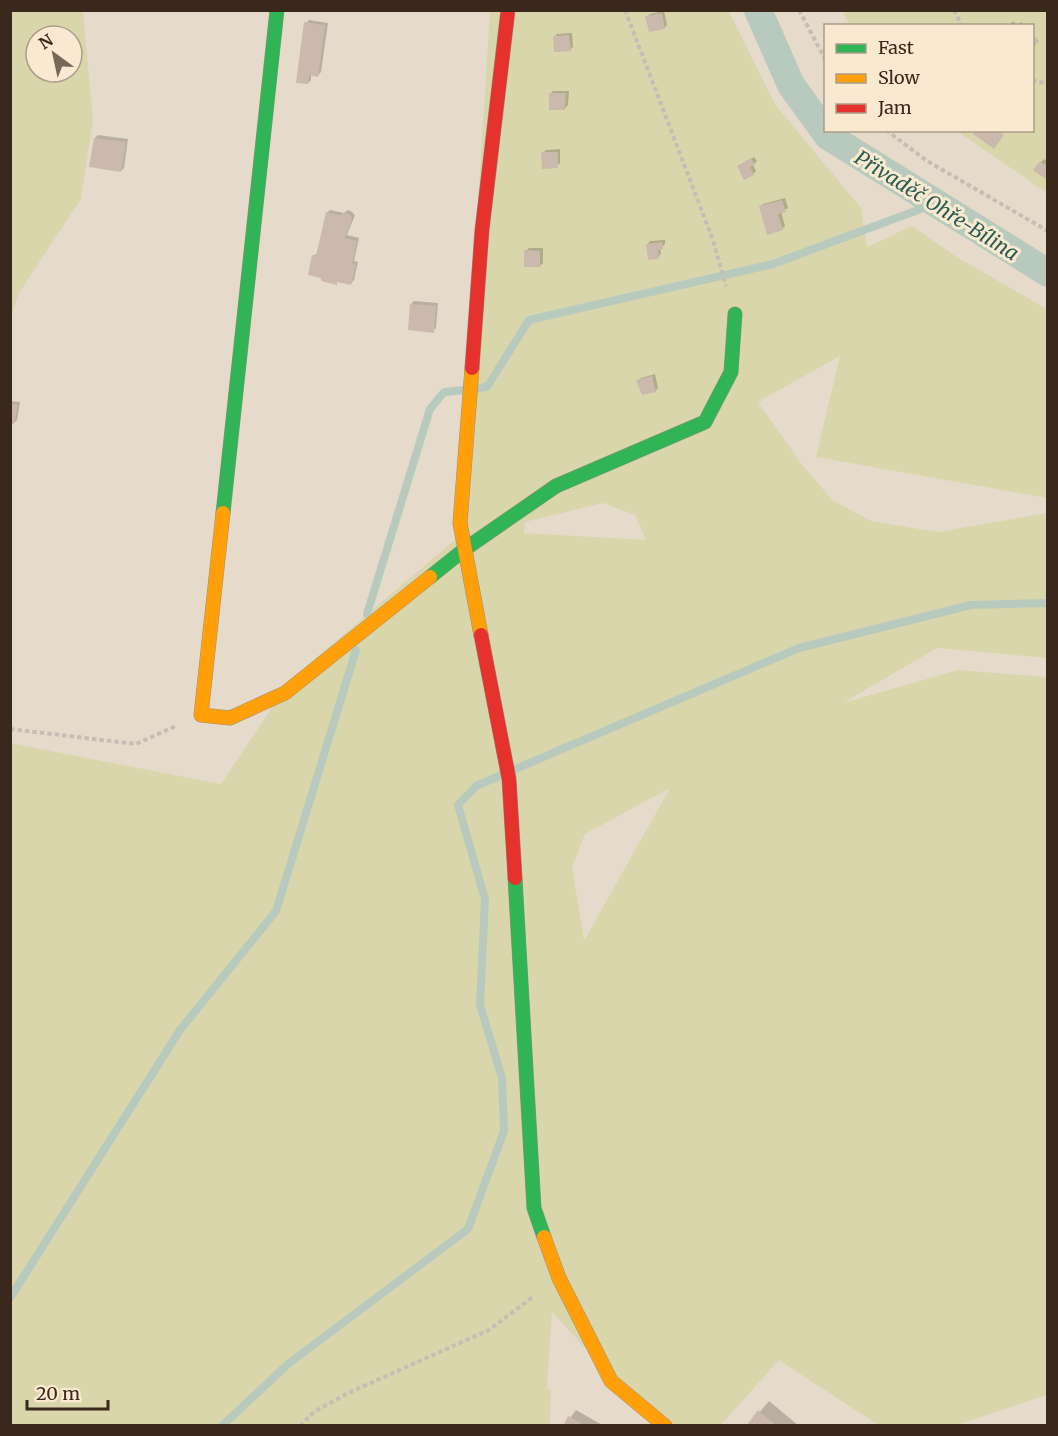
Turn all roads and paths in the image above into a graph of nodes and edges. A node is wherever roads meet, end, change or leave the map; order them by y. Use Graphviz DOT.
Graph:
graph roads {
  1 [pos="277,10"];
  2 [pos="508,10"];
  3 [pos="625,10"];
  4 [pos="799,10"];
  5 [pos="954,10"];
  6 [pos="961,24"];
  7 [pos="824,59"];
  8 [pos="889,132"];
  9 [pos="1047,231"];
  10 [pos="735,314"];
  11 [pos="465,549"];
  12 [pos="201,715"];
  13 [pos="10,729"];
  14 [pos="559,1278"];
  15 [pos="300,1425"];
  16 [pos="664,1425"];
  1 -- 12 [label="street"];
  2 -- 11 [label="street"];
  3 -- 10 [label="path"];
  4 -- 7 [label="path"];
  5 -- 6 [label="path"];
  8 -- 9 [label="path"];
  10 -- 11 [label="street"];
  11 -- 12 [label="street"];
  11 -- 14 [label="street"];
  12 -- 13 [label="path"];
  14 -- 15 [label="path"];
  14 -- 16 [label="street"];
}
